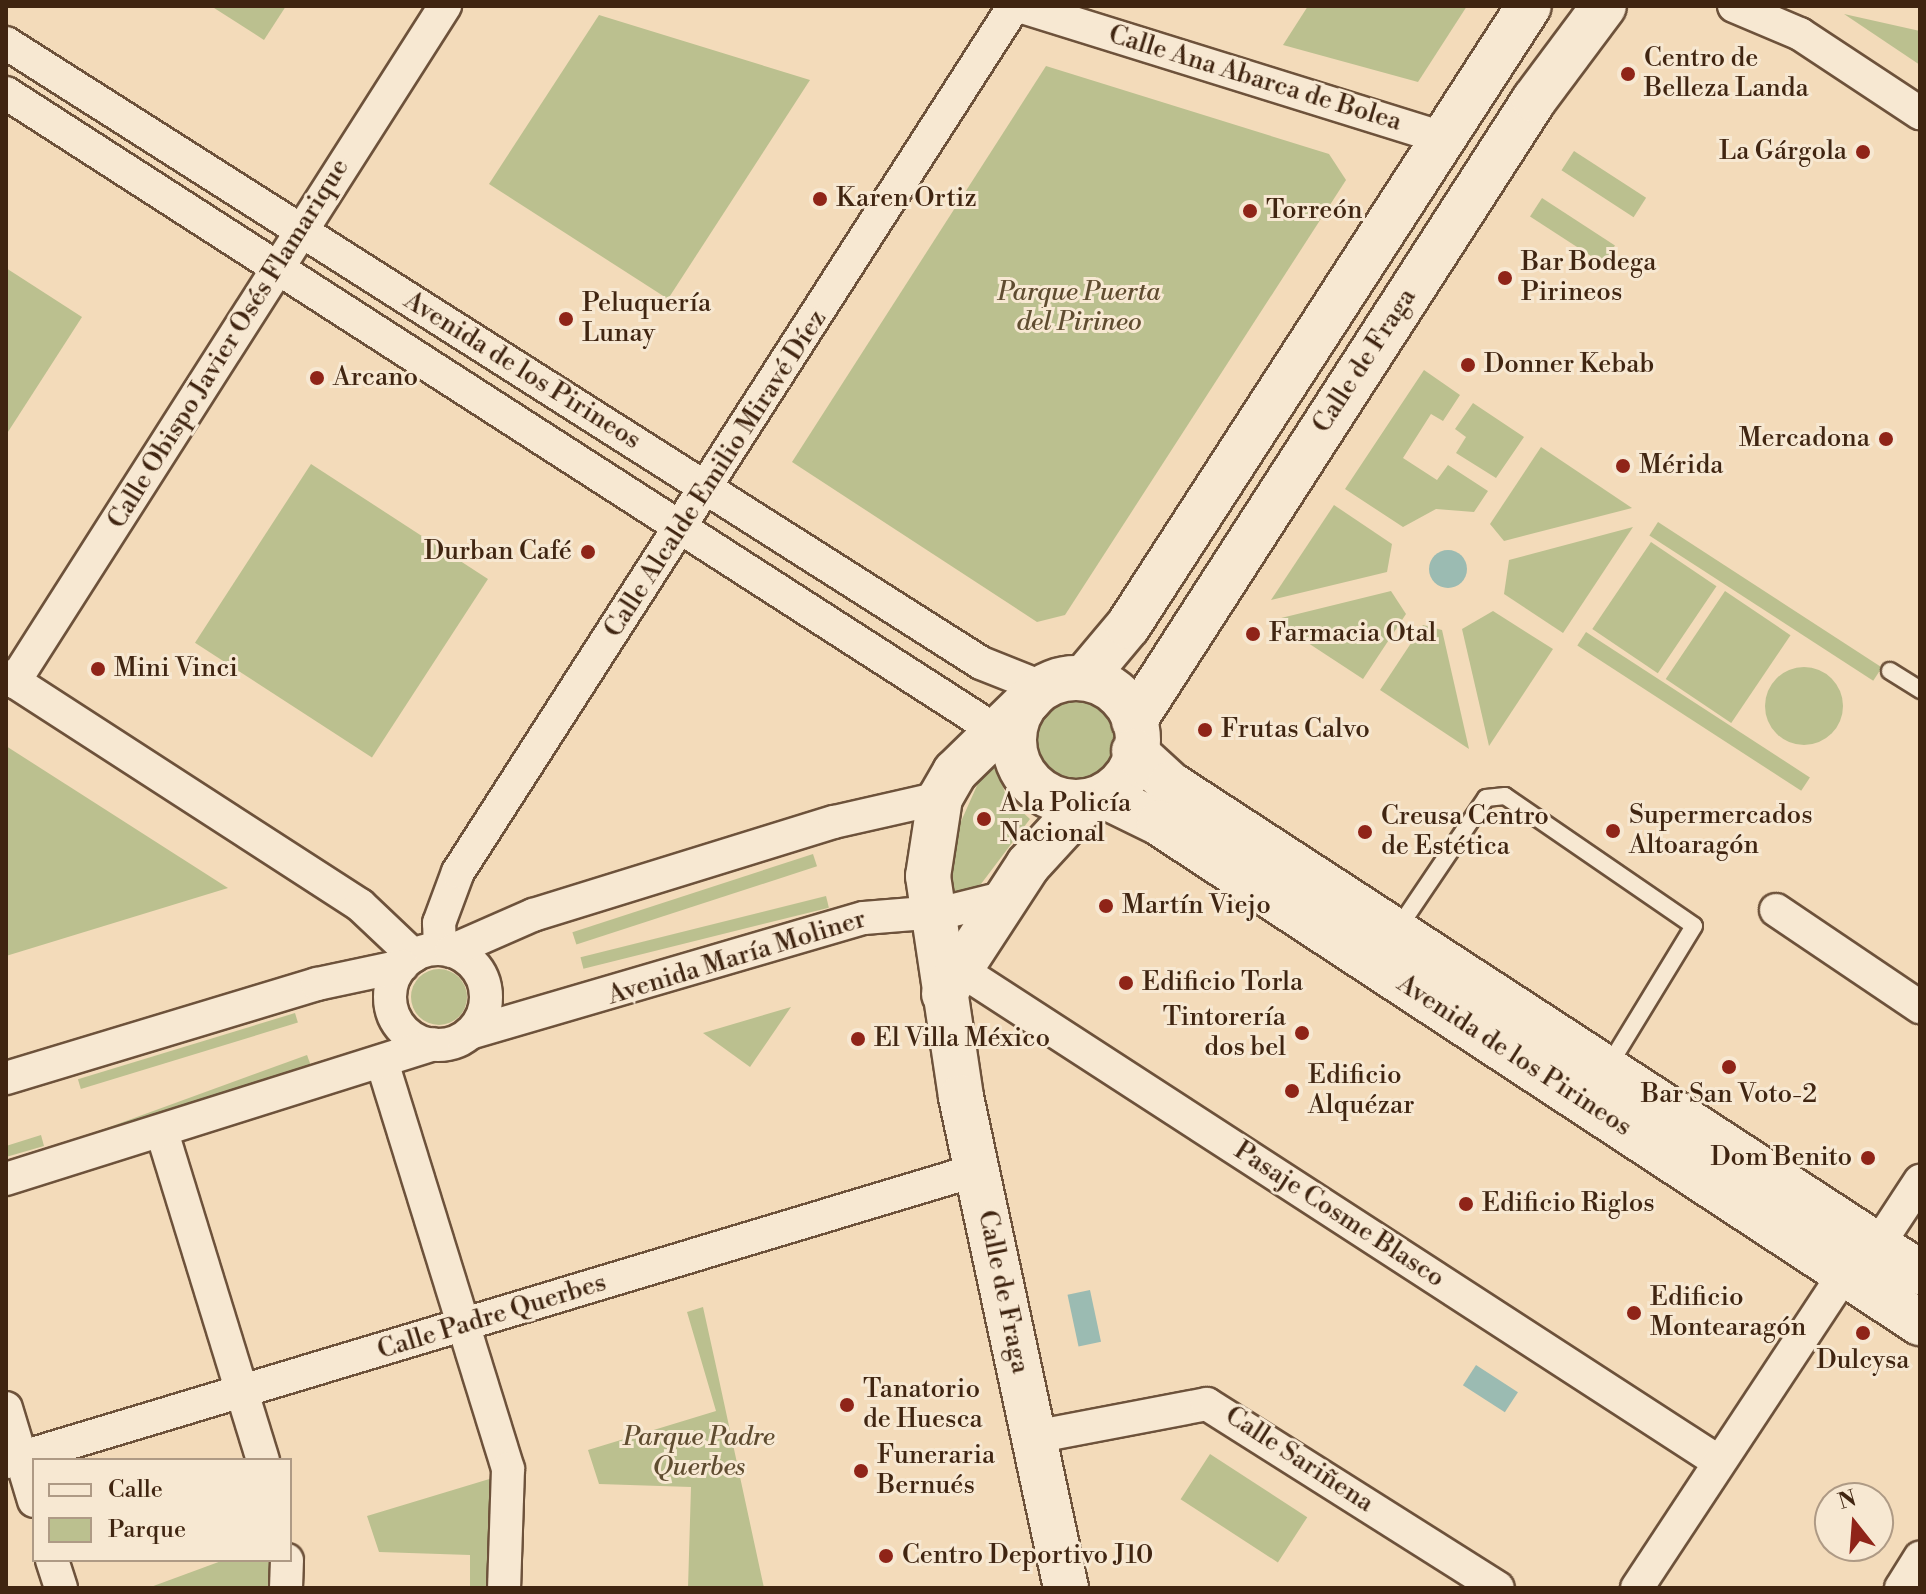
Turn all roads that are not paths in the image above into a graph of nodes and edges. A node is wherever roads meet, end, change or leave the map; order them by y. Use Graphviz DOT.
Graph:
graph roads {
  1 [pos="445,6"];
  2 [pos="1017,6"];
  3 [pos="1529,6"];
  4 [pos="1604,6"];
  5 [pos="1734,6"];
  6 [pos="1804,20"];
  7 [pos="6,43"];
  8 [pos="6,93"];
  9 [pos="1920,113"];
  10 [pos="1444,138"];
  11 [pos="301,232"];
  12 [pos="279,268"];
  13 [pos="708,488"];
  14 [pos="680,530"];
  15 [pos="1890,671"];
  16 [pos="1086,676"];
  17 [pos="10,679"];
  18 [pos="1920,690"];
  19 [pos="1038,693"];
  20 [pos="1004,735"];
  21 [pos="1134,736"];
  22 [pos="940,798"];
  23 [pos="1094,800"];
  24 [pos="1006,897"];
  25 [pos="1776,910"];
  26 [pos="931,913"];
  27 [pos="1396,931"];
  28 [pos="427,955"];
  29 [pos="951,982"];
  30 [pos="1920,1007"];
  31 [pos="470,1033"];
  32 [pos="433,1044"];
  33 [pos="383,1065"];
  34 [pos="1607,1068"];
  35 [pos="6,1078"];
  36 [pos="162,1132"];
  37 [pos="977,1170"];
  38 [pos="6,1179"];
  39 [pos="1920,1181"];
  40 [pos="1878,1245"];
  41 [pos="1845,1272"];
  42 [pos="1920,1273"];
  43 [pos="1920,1323"];
  44 [pos="463,1325"];
  45 [pos="242,1392"];
  46 [pos="6,1408"];
  47 [pos="1034,1437"];
  48 [pos="262,1458"];
  49 [pos="13,1460"];
  50 [pos="1719,1462"];
  51 [pos="32,1497"];
  52 [pos="1920,1558"];
  53 [pos="53,1562"];
  54 [pos="287,1562"];
  55 [pos="61,1588"];
  56 [pos="286,1588"];
  57 [pos="504,1588"];
  58 [pos="1066,1588"];
  59 [pos="1498,1588"];
  60 [pos="1637,1588"];
  61 [pos="1901,1588"];
  1 -- 11 [label="street, Calle Obispo Javier Osés Flamarique"];
  2 -- 10 [label="street, Calle Ana Abarca de Bolea"];
  2 -- 13 [label="street, Calle Alcalde Emilio Miravé Díez"];
  3 -- 10 [label="main road, Calle de Fraga"];
  4 -- 21 [label="main road, Calle de Fraga"];
  5 -- 6 [label="street"];
  6 -- 9 [label="street"];
  7 -- 11 [label="street, Avenida de los Pirineos"];
  8 -- 12 [label="street, Avenida de los Pirineos"];
  10 -- 16 [label="main road, Calle de Fraga"];
  11 -- 12 [label="street, Calle Obispo Javier Osés Flamarique"];
  11 -- 13 [label="street, Avenida de los Pirineos"];
  12 -- 14 [label="street, Avenida de los Pirineos"];
  12 -- 17 [label="street, Calle Obispo Javier Osés Flamarique"];
  13 -- 14 [label="street, Calle Alcalde Emilio Miravé Díez"];
  13 -- 19 [label="street, Avenida de los Pirineos"];
  14 -- 20 [label="street, Avenida de los Pirineos"];
  14 -- 28 [label="street, Calle Alcalde Emilio Miravé Díez"];
  15 -- 18 [label="lane"];
  16 -- 19 [label="main road"];
  16 -- 21 [label="main road"];
  17 -- 28 [label="street"];
  19 -- 20 [label="main road"];
  20 -- 22 [label="main road, Calle de Fraga"];
  20 -- 23 [label="main road"];
  21 -- 23 [label="main road"];
  21 -- 27 [label="main road, Avenida de los Pirineos"];
  22 -- 26 [label="main road, Calle de Fraga"];
  22 -- 28 [label="street"];
  23 -- 24 [label="main road"];
  23 -- 41 [label="main road, Avenida de los Pirineos"];
  24 -- 26 [label="street, Avenida María Moliner"];
  24 -- 29 [label="main road"];
  25 -- 30 [label="street"];
  26 -- 29 [label="main road, Calle de Fraga"];
  26 -- 31 [label="street, Avenida María Moliner"];
  27 -- 34 [label="main road, Avenida de los Pirineos"];
  27 -- 34 [label="lane"];
  28 -- 31 [label="street"];
  28 -- 32 [label="street"];
  28 -- 35 [label="street"];
  29 -- 37 [label="main road, Calle de Fraga"];
  29 -- 50 [label="street, Pasaje Cosme Blasco"];
  31 -- 32 [label="street"];
  32 -- 33 [label="street"];
  33 -- 36 [label="street"];
  33 -- 44 [label="street"];
  34 -- 40 [label="main road, Avenida de los Pirineos"];
  36 -- 38 [label="street"];
  36 -- 45 [label="street"];
  37 -- 44 [label="street, Calle Padre Querbes"];
  37 -- 47 [label="main road, Calle de Fraga"];
  39 -- 40 [label="street"];
  40 -- 41 [label="street"];
  40 -- 42 [label="main road, Avenida de los Pirineos"];
  41 -- 43 [label="main road, Avenida de los Pirineos"];
  41 -- 50 [label="street"];
  44 -- 45 [label="street, Calle Padre Querbes"];
  44 -- 57 [label="street"];
  45 -- 48 [label="street"];
  45 -- 49 [label="street, Calle Padre Querbes"];
  46 -- 49 [label="street"];
  47 -- 58 [label="main road, Calle de Fraga"];
  47 -- 59 [label="street, Calle Sariñena"];
  49 -- 51 [label="street"];
  50 -- 60 [label="street"];
  52 -- 61 [label="street"];
  53 -- 55 [label="street"];
  54 -- 56 [label="street"];
}
